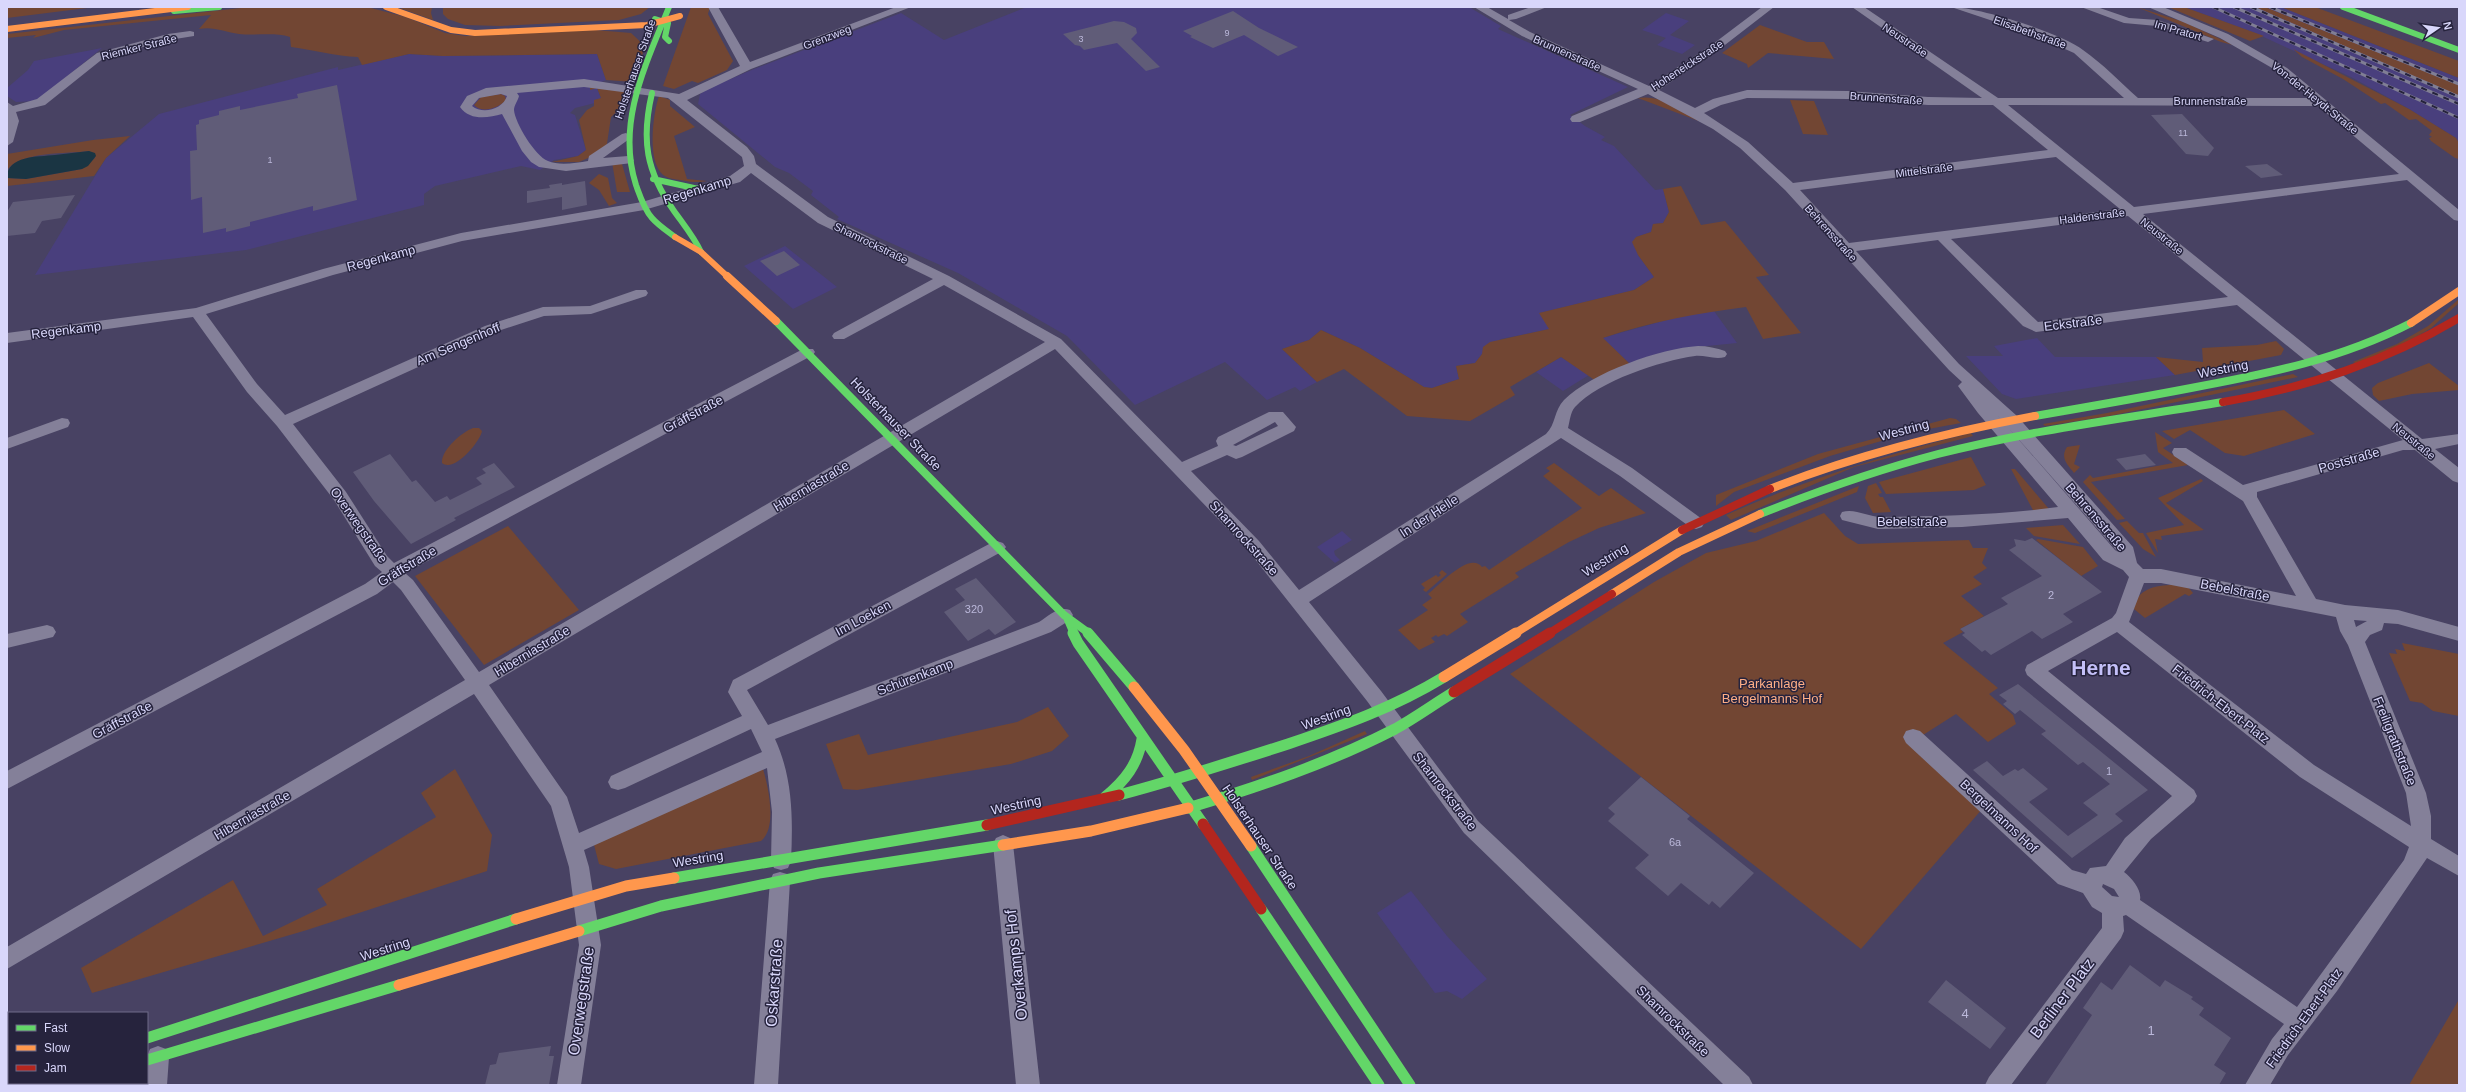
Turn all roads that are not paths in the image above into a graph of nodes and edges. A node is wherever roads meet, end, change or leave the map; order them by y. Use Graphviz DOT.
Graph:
graph roads {
  1 [pos="131,7"];
  2 [pos="188,7"];
  3 [pos="219,7"];
  4 [pos="386,7"];
  5 [pos="669,7"];
  6 [pos="683,7"];
  7 [pos="713,7"];
  8 [pos="906,7"];
  9 [pos="1479,7"];
  10 [pos="1542,7"];
  11 [pos="1769,7"];
  12 [pos="1857,7"];
  13 [pos="1956,7"];
  14 [pos="2086,7"];
  15 [pos="2153,7"];
  16 [pos="2346,7"];
  17 [pos="2371,7"];
  18 [pos="162,10"];
  19 [pos="649,13"];
  20 [pos="436,14"];
  21 [pos="680,16"];
  22 [pos="1512,17"];
  23 [pos="628,21"];
  24 [pos="665,21"];
  25 [pos="7,22"];
  26 [pos="616,27"];
  27 [pos="7,29"];
  28 [pos="2407,31"];
  29 [pos="190,34"];
  30 [pos="669,41"];
  31 [pos="655,45"];
  32 [pos="2247,48"];
  33 [pos="2459,50"];
  34 [pos="665,53"];
  35 [pos="747,67"];
  36 [pos="654,85"];
  37 [pos="1649,90"];
  38 [pos="509,98"];
  39 [pos="679,99"];
  40 [pos="1995,101"];
  41 [pos="2134,102"];
  42 [pos="2321,102"];
  43 [pos="9,108"];
  44 [pos="492,112"];
  45 [pos="1695,113"];
  46 [pos="1576,119"];
  47 [pos="513,125"];
  48 [pos="626,137"];
  49 [pos="7,142"];
  50 [pos="2058,153"];
  51 [pos="628,160"];
  52 [pos="578,165"];
  53 [pos="750,166"];
  54 [pos="2410,176"];
  55 [pos="653,179"];
  56 [pos="1790,187"];
  57 [pos="703,190"];
  58 [pos="666,200"];
  59 [pos="644,206"];
  60 [pos="2131,211"];
  61 [pos="2459,217"];
  62 [pos="1941,236"];
  63 [pos="1845,248"];
  64 [pos="701,252"];
  65 [pos="944,279"];
  66 [pos="2459,291"];
  67 [pos="641,293"];
  68 [pos="2240,300"];
  69 [pos="197,312"];
  70 [pos="2459,318"];
  71 [pos="839,336"];
  72 [pos="7,338"];
  73 [pos="1056,342"];
  74 [pos="808,352"];
  75 [pos="1720,354"];
  76 [pos="2318,362"];
  77 [pos="1954,368"];
  78 [pos="2336,377"];
  79 [pos="2011,420"];
  80 [pos="283,422"];
  81 [pos="62,423"];
  82 [pos="1995,423"];
  83 [pos="1560,430"];
  84 [pos="2025,436"];
  85 [pos="892,439"];
  86 [pos="2008,439"];
  87 [pos="2459,439"];
  88 [pos="7,444"];
  89 [pos="2419,445"];
  90 [pos="1227,448"];
  91 [pos="2180,452"];
  92 [pos="1182,469"];
  93 [pos="2459,477"];
  94 [pos="2249,497"];
  95 [pos="2071,512"];
  96 [pos="1848,516"];
  97 [pos="1696,523"];
  98 [pos="997,547"];
  99 [pos="2134,570"];
  100 [pos="394,573"];
  101 [pos="1298,600"];
  102 [pos="2310,605"];
  103 [pos="2345,612"];
  104 [pos="1066,618"];
  105 [pos="2118,623"];
  106 [pos="2376,625"];
  107 [pos="2439,630"];
  108 [pos="47,632"];
  109 [pos="2459,634"];
  110 [pos="7,641"];
  111 [pos="2356,641"];
  112 [pos="477,683"];
  113 [pos="739,696"];
  114 [pos="1383,710"];
  115 [pos="754,719"];
  116 [pos="1396,728"];
  117 [pos="764,735"];
  118 [pos="1913,737"];
  119 [pos="1142,739"];
  120 [pos="773,756"];
  121 [pos="1200,773"];
  122 [pos="7,781"];
  123 [pos="618,782"];
  124 [pos="1174,782"];
  125 [pos="1219,799"];
  126 [pos="1095,802"];
  127 [pos="1192,807"];
  128 [pos="2421,843"];
  129 [pos="1004,844"];
  130 [pos="574,846"];
  131 [pos="2459,867"];
  132 [pos="780,871"];
  133 [pos="2112,876"];
  134 [pos="2091,885"];
  135 [pos="584,897"];
  136 [pos="2120,905"];
  137 [pos="588,927"];
  138 [pos="7,959"];
  139 [pos="2299,1021"];
  140 [pos="151,1052"];
  141 [pos="156,1085"];
  142 [pos="569,1085"];
  143 [pos="766,1085"];
  144 [pos="1028,1085"];
  145 [pos="1379,1085"];
  146 [pos="1410,1085"];
  147 [pos="1741,1085"];
  148 [pos="1997,1085"];
  149 [pos="2257,1085"];
  1 -- 25 [label="main road"];
  2 -- 18 [label="main road"];
  3 -- 18 [label="main road"];
  4 -- 26 [label="main road"];
  5 -- 24 [label="main road, Holsterhauser Straße"];
  6 -- 21 [label="main road, Holsterhauser Straße"];
  7 -- 35 [label="street"];
  8 -- 35 [label="street, Grenzweg"];
  9 -- 37 [label="street, Brunnenstraße"];
  10 -- 22 [label="street"];
  11 -- 37 [label="street, Hoheneickstraße"];
  12 -- 40 [label="street, Neustraße"];
  13 -- 41 [label="street, Elisabethstraße"];
  14 -- 32 [label="street, Im Pratort"];
  15 -- 32 [label="street, Von-der-Heydt-Straße"];
  16 -- 28 [label="main road"];
  17 -- 28 [label="main road"];
  18 -- 27 [label="main road"];
  19 -- 23 [label="main road"];
  20 -- 23 [label="main road"];
  21 -- 24 [label="main road"];
  21 -- 30 [label="main road, Holsterhauser Straße"];
  23 -- 24 [label="main road"];
  24 -- 26 [label="main road"];
  24 -- 30 [label="main road"];
  24 -- 31 [label="main road, Holsterhauser Straße"];
  26 -- 31 [label="main road"];
  28 -- 33 [label="main road"];
  29 -- 43 [label="street, Riemker Straße"];
  30 -- 34 [label="main road, Holsterhauser Straße"];
  31 -- 48 [label="main road, Holsterhauser Straße"];
  32 -- 42 [label="street, Von-der-Heydt-Straße"];
  35 -- 39 [label="street"];
  36 -- 55 [label="main road, Holsterhauser Straße"];
  37 -- 45 [label="street, Brunnenstraße"];
  37 -- 46 [label="street, Hoheneickstraße"];
  38 -- 39 [label="street"];
  38 -- 44 [label="street"];
  38 -- 44 [label="street"];
  38 -- 47 [label="street"];
  39 -- 53 [label="street, Shamrockstraße"];
  40 -- 41 [label="street, Brunnenstraße"];
  40 -- 45 [label="street, Brunnenstraße"];
  40 -- 50 [label="street, Neustraße"];
  41 -- 42 [label="street, Brunnenstraße"];
  42 -- 54 [label="street, Von-der-Heydt-Straße"];
  43 -- 49 [label="street"];
  44 -- 47 [label="street"];
  45 -- 56 [label="street, Behrensstraße"];
  47 -- 52 [label="street"];
  48 -- 51 [label="main road, Holsterhauser Straße"];
  48 -- 52 [label="street"];
  50 -- 56 [label="street, Mittelstraße"];
  50 -- 60 [label="street, Neustraße"];
  51 -- 52 [label="street"];
  51 -- 59 [label="main road, Holsterhauser Straße"];
  53 -- 57 [label="street, Regenkamp"];
  53 -- 65 [label="street, Shamrockstraße"];
  54 -- 60 [label="street, Haldenstraße"];
  54 -- 61 [label="street, Von-der-Heydt-Straße"];
  55 -- 57 [label="main road"];
  55 -- 58 [label="main road, Holsterhauser Straße"];
  56 -- 63 [label="street, Behrensstraße"];
  57 -- 58 [label="street, Regenkamp"];
  58 -- 59 [label="street, Regenkamp"];
  58 -- 64 [label="main road, Holsterhauser Straße"];
  59 -- 64 [label="main road, Holsterhauser Straße"];
  59 -- 69 [label="street, Regenkamp"];
  60 -- 62 [label="street, Haldenstraße"];
  60 -- 68 [label="street, Neustraße"];
  62 -- 63 [label="street, Haldenstraße"];
  62 -- 68 [label="street, Eckstraße"];
  63 -- 77 [label="street, Behrensstraße"];
  64 -- 74 [label="main road, Holsterhauser Straße"];
  65 -- 71 [label="street"];
  65 -- 73 [label="street, Shamrockstraße"];
  66 -- 76 [label="main road, Westring"];
  67 -- 80 [label="street, Am Sengenhoff"];
  68 -- 76 [label="street, Neustraße"];
  69 -- 72 [label="street, Regenkamp"];
  69 -- 80 [label="street, Overwegstraße"];
  70 -- 78 [label="main road, Westring"];
  73 -- 85 [label="street, Hiberniastraße"];
  73 -- 92 [label="street, Shamrockstraße"];
  74 -- 85 [label="main road, Holsterhauser Straße"];
  74 -- 100 [label="street, Gräffstraße"];
  75 -- 83 [label="street"];
  76 -- 78 [label="street, Neustraße"];
  76 -- 79 [label="main road, Westring"];
  77 -- 79 [label="street, Behrensstraße"];
  77 -- 82 [label="street, Behrensstraße"];
  78 -- 84 [label="main road, Westring"];
  78 -- 89 [label="street, Neustraße"];
  79 -- 82 [label="main road, Westring"];
  79 -- 84 [label="street, Behrensstraße"];
  80 -- 100 [label="street, Overwegstraße"];
  81 -- 88 [label="street"];
  82 -- 86 [label="street, Behrensstraße"];
  82 -- 97 [label="main road, Westring"];
  83 -- 97 [label="street"];
  83 -- 101 [label="street, In der Helle"];
  84 -- 86 [label="main road, Westring"];
  84 -- 99 [label="street, Behrensstraße"];
  85 -- 98 [label="main road, Holsterhauser Straße"];
  85 -- 112 [label="street, Hiberniastraße"];
  86 -- 95 [label="street, Behrensstraße"];
  86 -- 116 [label="main road, Westring"];
  87 -- 89 [label="street, Poststraße"];
  89 -- 93 [label="street, Neustraße"];
  89 -- 94 [label="street, Poststraße"];
  90 -- 92 [label="street"];
  91 -- 94 [label="street"];
  92 -- 101 [label="street, Shamrockstraße"];
  94 -- 102 [label="street"];
  95 -- 96 [label="street, Bebelstraße"];
  95 -- 99 [label="street, Behrensstraße"];
  97 -- 114 [label="main road, Westring"];
  98 -- 104 [label="main road, Holsterhauser Straße"];
  98 -- 113 [label="street, Im Loeken"];
  99 -- 102 [label="street, Bebelstraße"];
  99 -- 105 [label="street"];
  100 -- 112 [label="street, Overwegstraße"];
  100 -- 122 [label="street, Gräffstraße"];
  101 -- 114 [label="street, Shamrockstraße"];
  102 -- 103 [label="street, Bebelstraße"];
  103 -- 106 [label="street, Bebelstraße"];
  103 -- 107 [label="street, Bebelstraße"];
  103 -- 111 [label="street, Freiligrathstraße"];
  104 -- 117 [label="street, Schürenkamp"];
  104 -- 119 [label="main road, Holsterhauser Straße"];
  104 -- 121 [label="main road, Holsterhauser Straße"];
  105 -- 128 [label="street, Friedrich-Ebert-Platz"];
  105 -- 133 [label="street"];
  106 -- 107 [label="street, Bebelstraße"];
  106 -- 111 [label="street"];
  107 -- 109 [label="street, Bebelstraße"];
  108 -- 110 [label="street"];
  111 -- 128 [label="street, Freiligrathstraße"];
  112 -- 130 [label="street, Overwegstraße"];
  112 -- 138 [label="street, Hiberniastraße"];
  113 -- 115 [label="street, Oskarstraße"];
  114 -- 116 [label="street, Shamrockstraße"];
  114 -- 121 [label="main road, Westring"];
  115 -- 117 [label="street, Oskarstraße"];
  115 -- 123 [label="street"];
  116 -- 125 [label="main road, Westring"];
  116 -- 147 [label="street, Shamrockstraße"];
  117 -- 120 [label="street, Oskarstraße"];
  118 -- 134 [label="street, Bergelmanns Hof"];
  119 -- 124 [label="main road, Holsterhauser Straße"];
  119 -- 126 [label="main road"];
  120 -- 130 [label="street"];
  120 -- 132 [label="street, Oskarstraße"];
  121 -- 124 [label="main road, Westring"];
  121 -- 125 [label="main road, Holsterhauser Straße"];
  124 -- 126 [label="main road, Westring"];
  124 -- 127 [label="main road, Holsterhauser Straße"];
  125 -- 127 [label="main road, Westring"];
  125 -- 146 [label="main road, Holsterhauser Straße"];
  126 -- 132 [label="main road, Westring"];
  127 -- 129 [label="main road, Westring"];
  127 -- 145 [label="main road, Holsterhauser Straße"];
  128 -- 131 [label="street"];
  128 -- 139 [label="street, Friedrich-Ebert-Platz"];
  129 -- 132 [label="main road, Westring"];
  129 -- 144 [label="street, Overkamps Hof"];
  130 -- 135 [label="street, Overwegstraße"];
  132 -- 135 [label="main road, Westring"];
  132 -- 137 [label="main road, Westring"];
  132 -- 143 [label="street, Oskarstraße"];
  133 -- 134 [label="street"];
  133 -- 136 [label="street"];
  134 -- 136 [label="street"];
  135 -- 137 [label="street, Overwegstraße"];
  135 -- 140 [label="main road, Westring"];
  136 -- 139 [label="street"];
  136 -- 148 [label="street, Berliner Platz"];
  137 -- 140 [label="main road, Westring"];
  137 -- 142 [label="street, Overwegstraße"];
  139 -- 149 [label="street, Friedrich-Ebert-Platz"];
  140 -- 141 [label="street"];
}
